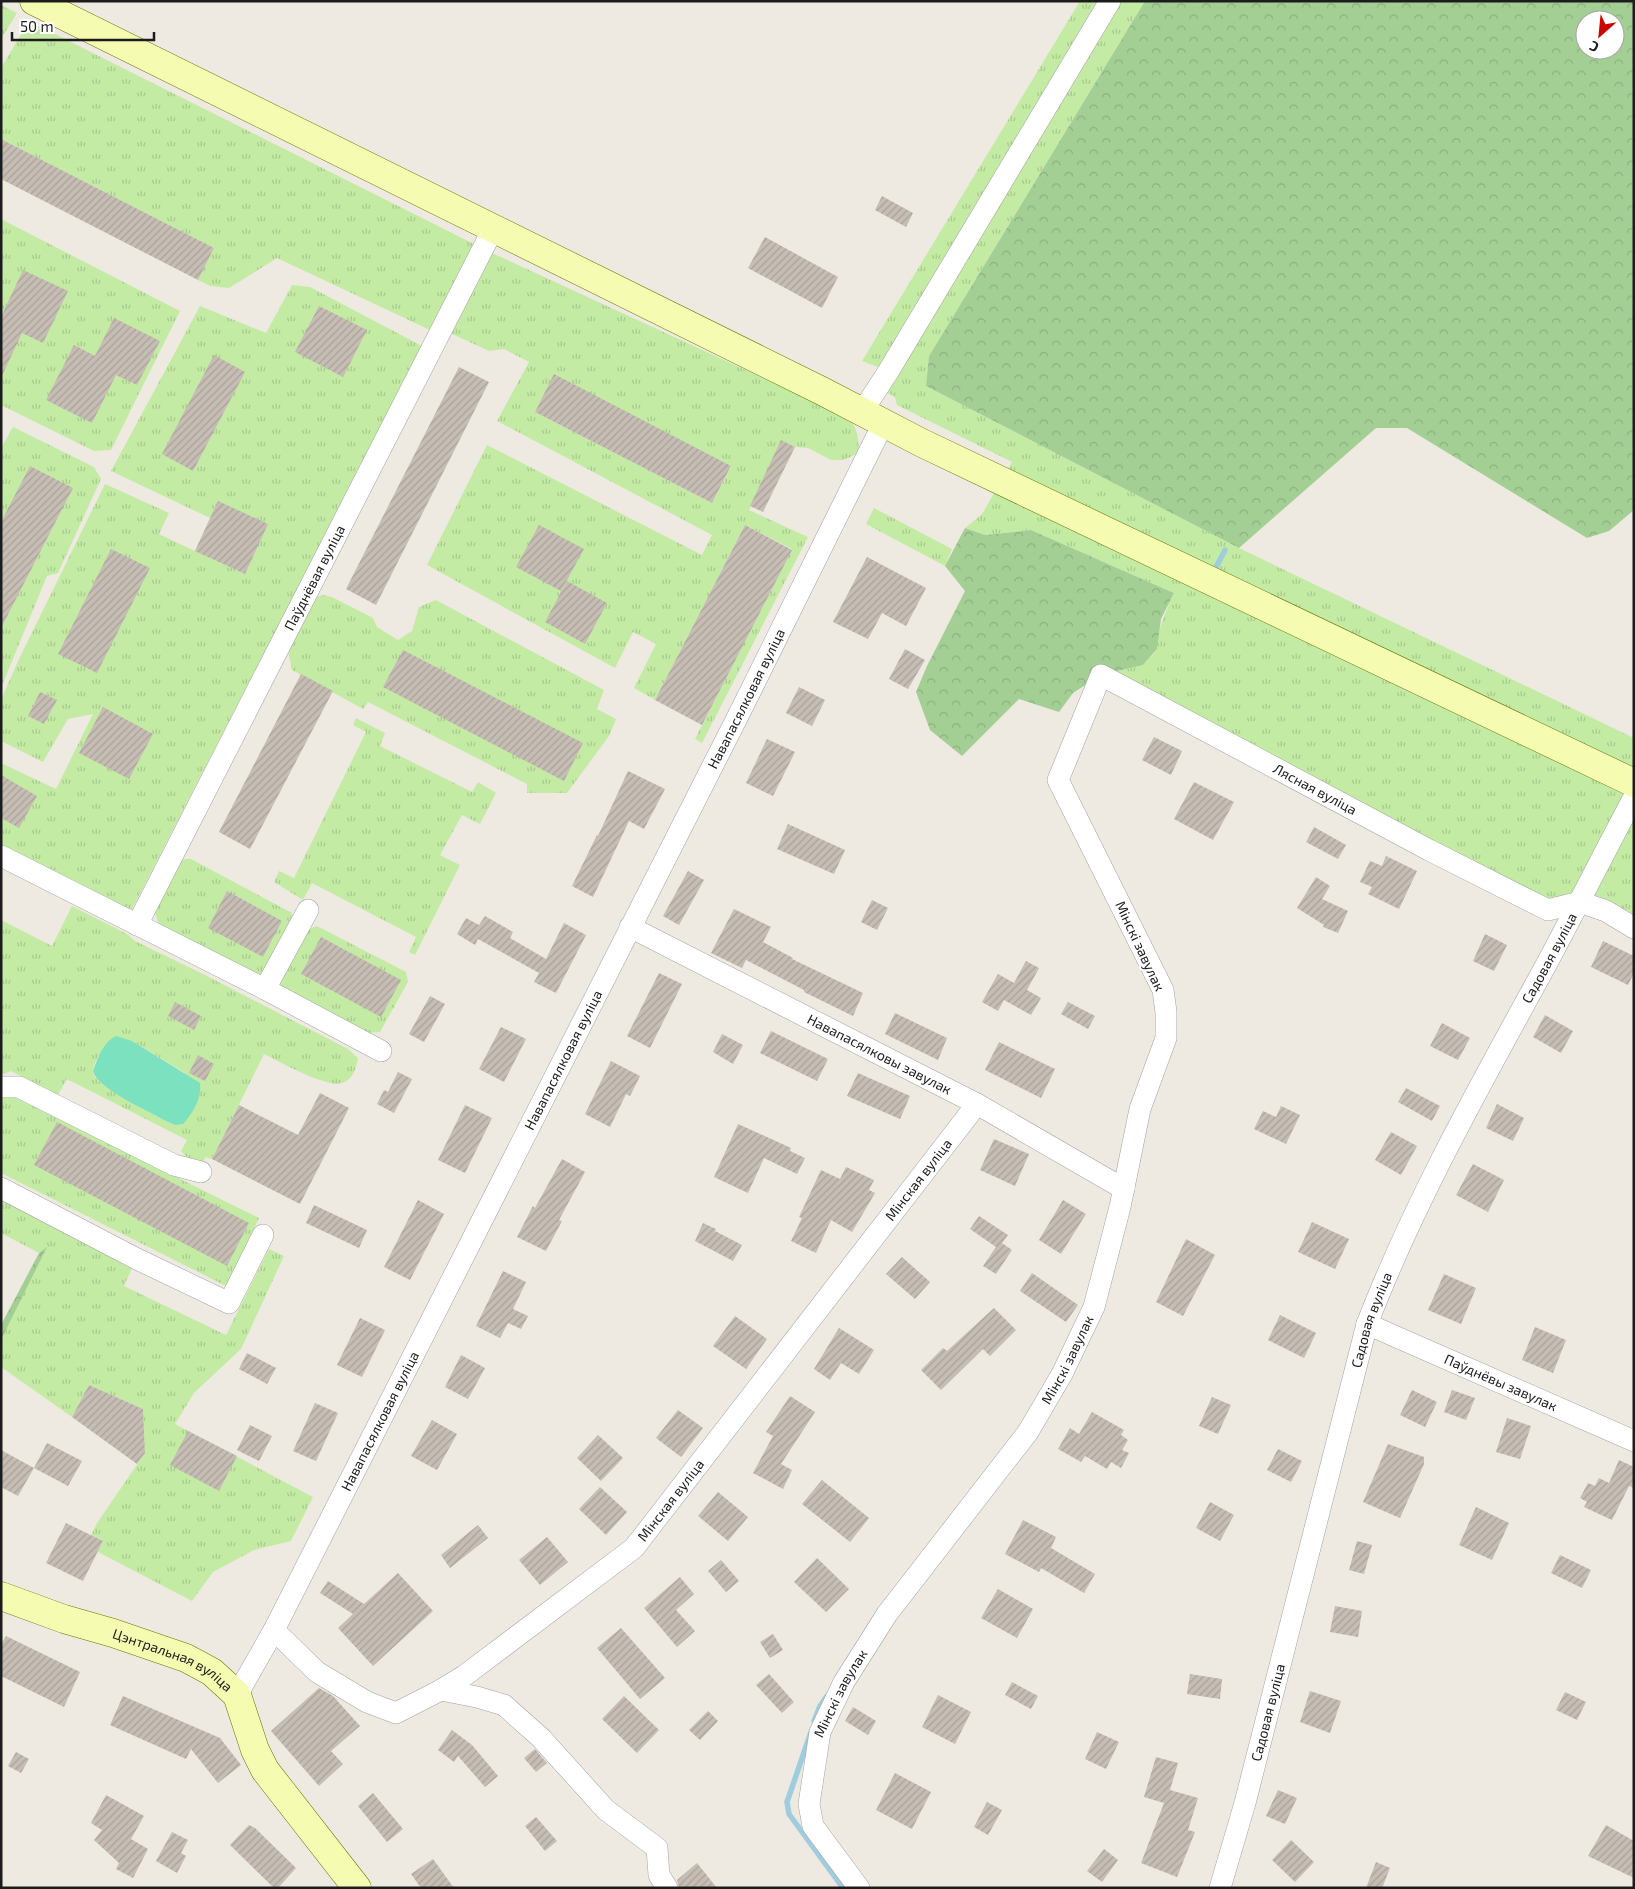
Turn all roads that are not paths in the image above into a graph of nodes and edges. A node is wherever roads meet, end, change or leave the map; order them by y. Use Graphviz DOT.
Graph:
graph roads {
  1 [pos="34,1"];
  2 [pos="1110,1"];
  3 [pos="493,229"];
  4 [pos="873,417"];
  5 [pos="1058,780"];
  6 [pos="1634,783"];
  7 [pos="1634,797"];
  8 [pos="1,856"];
  9 [pos="1580,902"];
  10 [pos="308,910"];
  11 [pos="137,925"];
  12 [pos="630,927"];
  13 [pos="1634,928"];
  14 [pos="265,989"];
  15 [pos="381,1051"];
  16 [pos="1,1087"];
  17 [pos="977,1104"];
  18 [pos="201,1172"];
  19 [pos="1,1188"];
  20 [pos="1124,1189"];
  21 [pos="263,1235"];
  22 [pos="1368,1324"];
  23 [pos="1634,1441"];
  24 [pos="1,1596"];
  25 [pos="274,1630"];
  26 [pos="441,1690"];
  27 [pos="237,1695"];
  28 [pos="357,1888"];
  29 [pos="667,1888"];
  30 [pos="858,1888"];
  31 [pos="1220,1888"];
  1 -- 3 [label="main road"];
  2 -- 4 [label="street, Навапасялковая вуліца"];
  3 -- 4 [label="main road"];
  3 -- 11 [label="street, Паўднёвая вуліца"];
  4 -- 6 [label="main road"];
  4 -- 12 [label="street, Навапасялковая вуліца"];
  5 -- 9 [label="street, Лясная вуліца"];
  5 -- 20 [label="street, Мінскі завулак"];
  7 -- 9 [label="street, Садовая вуліца"];
  8 -- 11 [label="street"];
  9 -- 13 [label="street"];
  9 -- 22 [label="street, Садовая вуліца"];
  10 -- 14 [label="street"];
  11 -- 14 [label="street"];
  12 -- 17 [label="street, Навапасялковы завулак"];
  12 -- 25 [label="street, Навапасялковая вуліца"];
  14 -- 15 [label="street"];
  16 -- 18 [label="street"];
  17 -- 20 [label="street, Навапасялковы завулак"];
  17 -- 26 [label="street, Мінская вуліца"];
  19 -- 21 [label="street"];
  20 -- 30 [label="street, Мінскі завулак"];
  22 -- 23 [label="street, Паўднёвы завулак"];
  22 -- 31 [label="street, Садовая вуліца"];
  24 -- 27 [label="main road, Цэнтральная вуліца"];
  25 -- 26 [label="street, Мінская вуліца"];
  25 -- 27 [label="street, Навапасялковая вуліца"];
  26 -- 29 [label="street"];
  27 -- 28 [label="main road, Цэнтральная вуліца"];
}
